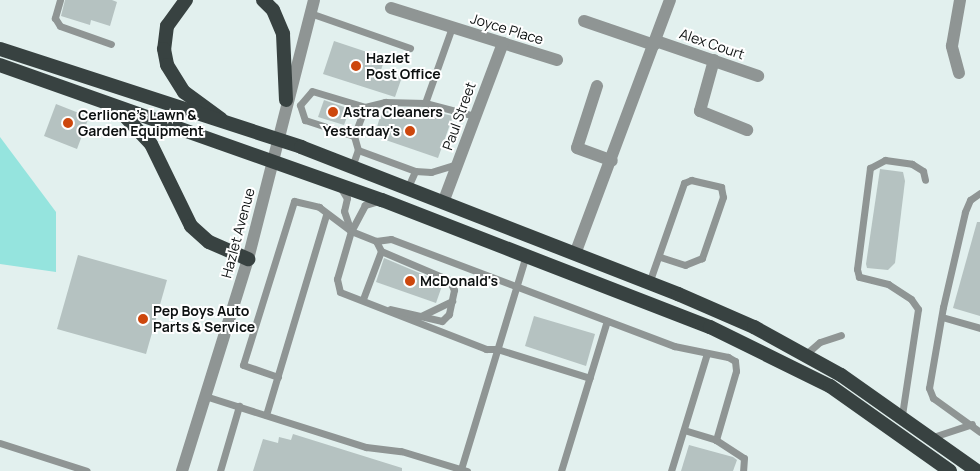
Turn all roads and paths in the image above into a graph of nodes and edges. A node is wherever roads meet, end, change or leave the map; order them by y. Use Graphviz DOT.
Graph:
graph roads {
  1 [pos="60,0"];
  2 [pos="186,0"];
  3 [pos="263,0"];
  4 [pos="314,0"];
  5 [pos="670,0"];
  6 [pos="960,0"];
  7 [pos="391,8"];
  8 [pos="310,13"];
  9 [pos="584,21"];
  10 [pos="452,27"];
  11 [pos="502,43"];
  12 [pos="655,43"];
  13 [pos="111,44"];
  14 [pos="410,48"];
  15 [pos="0,49"];
  16 [pos="557,60"];
  17 [pos="714,60"];
  18 [pos="0,65"];
  19 [pos="959,73"];
  20 [pos="758,76"];
  21 [pos="597,86"];
  22 [pos="286,100"];
  23 [pos="425,103"];
  24 [pos="300,105"];
  25 [pos="365,107"];
  26 [pos="118,109"];
  27 [pos="475,116"];
  28 [pos="225,123"];
  29 [pos="747,130"];
  30 [pos="354,136"];
  31 [pos="277,140"];
  32 [pos="358,150"];
  33 [pos="272,160"];
  34 [pos="612,161"];
  35 [pos="458,164"];
  36 [pos="352,167"];
  37 [pos="415,171"];
  38 [pos="925,180"];
  39 [pos="338,185"];
  40 [pos="408,187"];
  41 [pos="980,192"];
  42 [pos="382,200"];
  43 [pos="444,200"];
  44 [pos="326,215"];
  45 [pos="350,231"];
  46 [pos="376,241"];
  47 [pos="381,251"];
  48 [pos="575,254"];
  49 [pos="526,255"];
  50 [pos="660,257"];
  51 [pos="248,259"];
  52 [pos="649,283"];
  53 [pos="514,287"];
  54 [pos="363,299"];
  55 [pos="452,301"];
  56 [pos="387,309"];
  57 [pos="419,317"];
  58 [pos="942,317"];
  59 [pos="607,320"];
  60 [pos="980,328"];
  61 [pos="841,335"];
  62 [pos="497,349"];
  63 [pos="707,353"];
  64 [pos="806,354"];
  65 [pos="278,378"];
  66 [pos="590,378"];
  67 [pos="205,396"];
  68 [pos="239,406"];
  69 [pos="902,414"];
  70 [pos="266,415"];
  71 [pos="969,423"];
  72 [pos="980,427"];
  73 [pos="684,430"];
  74 [pos="980,432"];
  75 [pos="933,437"];
  76 [pos="716,440"];
  77 [pos="0,443"];
  78 [pos="920,447"];
  79 [pos="464,470"];
  80 [pos="87,471"];
  81 [pos="182,471"];
  82 [pos="220,471"];
  83 [pos="561,471"];
  84 [pos="671,471"];
  85 [pos="743,471"];
  86 [pos="938,471"];
  87 [pos="950,471"];
  88 [pos="977,471"];
  1 -- 13 [label="lane"];
  2 -- 28 [label="highway"];
  3 -- 22 [label="highway"];
  4 -- 8 [label="street, Hazlet Avenue"];
  5 -- 12 [label="street"];
  6 -- 19 [label="street"];
  7 -- 10 [label="street, Joyce Place"];
  8 -- 14 [label="lane"];
  8 -- 22 [label="street, Hazlet Avenue"];
  9 -- 12 [label="street, Alex Court"];
  10 -- 11 [label="street, Joyce Place"];
  10 -- 23 [label="lane"];
  11 -- 16 [label="street, Joyce Place"];
  11 -- 27 [label="street, Paul Street"];
  12 -- 17 [label="street, Alex Court"];
  12 -- 34 [label="street"];
  15 -- 28 [label="highway"];
  17 -- 20 [label="street, Alex Court"];
  17 -- 29 [label="street"];
  18 -- 26 [label="highway"];
  21 -- 34 [label="street"];
  22 -- 24 [label="lane"];
  22 -- 31 [label="street, Hazlet Avenue"];
  23 -- 25 [label="lane"];
  23 -- 27 [label="lane"];
  24 -- 25 [label="lane"];
  24 -- 30 [label="lane"];
  25 -- 30 [label="lane"];
  26 -- 33 [label="highway"];
  26 -- 51 [label="highway"];
  27 -- 35 [label="street, Paul Street"];
  28 -- 31 [label="highway"];
  30 -- 32 [label="lane"];
  31 -- 33 [label="street, Hazlet Avenue"];
  31 -- 36 [label="highway"];
  32 -- 36 [label="lane"];
  32 -- 37 [label="lane"];
  33 -- 39 [label="highway"];
  33 -- 51 [label="street, Hazlet Avenue"];
  34 -- 48 [label="street"];
  35 -- 37 [label="lane"];
  35 -- 43 [label="street, Paul Street"];
  36 -- 40 [label="highway"];
  37 -- 40 [label="lane"];
  38 -- 69 [label="lane"];
  39 -- 42 [label="highway"];
  39 -- 45 [label="lane"];
  40 -- 43 [label="highway"];
  41 -- 58 [label="lane"];
  42 -- 45 [label="lane"];
  42 -- 49 [label="highway"];
  43 -- 48 [label="highway"];
  44 -- 45 [label="lane"];
  44 -- 65 [label="lane"];
  44 -- 65 [label="lane"];
  45 -- 46 [label="lane"];
  45 -- 54 [label="lane"];
  46 -- 47 [label="lane"];
  46 -- 53 [label="lane"];
  47 -- 54 [label="lane"];
  47 -- 55 [label="lane"];
  48 -- 52 [label="highway"];
  49 -- 53 [label="lane"];
  49 -- 78 [label="highway"];
  50 -- 50 [label="lane"];
  50 -- 52 [label="lane"];
  51 -- 67 [label="street, Hazlet Avenue"];
  52 -- 64 [label="highway"];
  53 -- 59 [label="lane"];
  53 -- 62 [label="lane"];
  54 -- 56 [label="lane"];
  55 -- 57 [label="lane"];
  55 -- 57 [label="lane"];
  56 -- 57 [label="lane"];
  56 -- 62 [label="lane"];
  58 -- 60 [label="lane"];
  58 -- 71 [label="lane"];
  59 -- 63 [label="lane"];
  59 -- 66 [label="lane"];
  61 -- 64 [label="lane"];
  62 -- 66 [label="lane"];
  62 -- 79 [label="lane"];
  63 -- 73 [label="lane"];
  63 -- 76 [label="lane"];
  64 -- 69 [label="highway"];
  65 -- 70 [label="lane"];
  66 -- 83 [label="lane"];
  67 -- 68 [label="lane"];
  67 -- 81 [label="street, Hazlet Avenue"];
  68 -- 70 [label="lane"];
  68 -- 82 [label="lane"];
  69 -- 75 [label="highway"];
  70 -- 79 [label="lane"];
  71 -- 72 [label="lane"];
  71 -- 74 [label="lane"];
  71 -- 75 [label="lane"];
  73 -- 76 [label="lane"];
  73 -- 84 [label="lane"];
  75 -- 88 [label="highway"];
  76 -- 85 [label="lane"];
  77 -- 80 [label="lane"];
  78 -- 86 [label="lane"];
  78 -- 87 [label="highway"];
}
